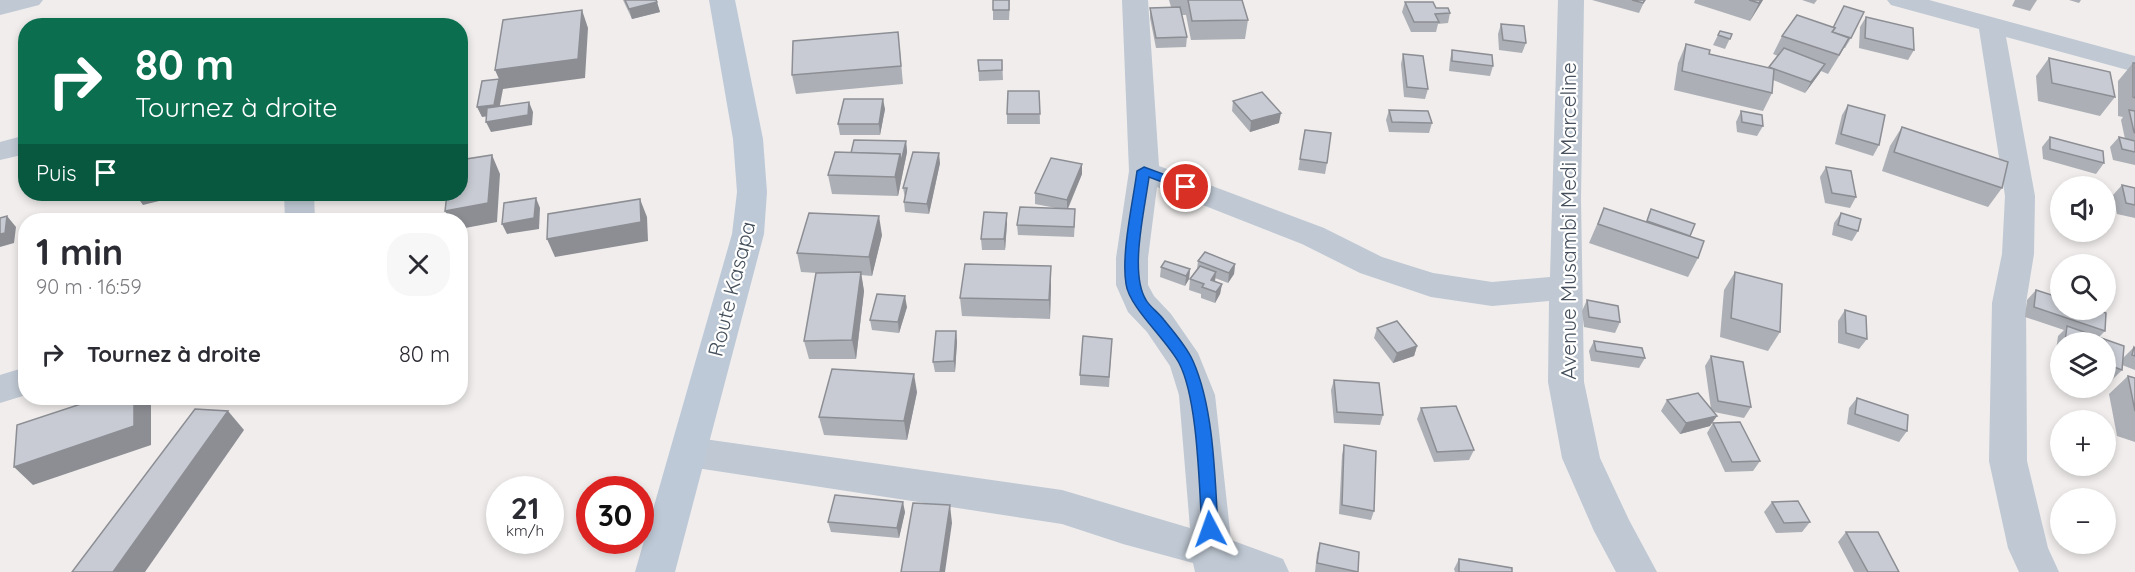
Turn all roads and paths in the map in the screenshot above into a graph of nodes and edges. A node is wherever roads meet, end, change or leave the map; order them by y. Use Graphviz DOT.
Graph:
graph roads {
  1 [pos="30,0"];
  2 [pos="722,0"];
  3 [pos="1135,0"];
  4 [pos="1571,0"];
  5 [pos="1900,0"];
  6 [pos="0,7"];
  7 [pos="1991,24"];
  8 [pos="2135,64"];
  9 [pos="18,146"];
  10 [pos="0,151"];
  11 [pos="1144,171"];
  12 [pos="1567,287"];
  13 [pos="18,383"];
  14 [pos="0,389"];
  15 [pos="690,452"];
  16 [pos="1213,561"];
  17 [pos="655,572"];
  18 [pos="1269,572"];
  19 [pos="1637,572"];
  20 [pos="2038,572"];
  1 -- 6 [label="street"];
  2 -- 15 [label="main road, Route Kasapa"];
  3 -- 11 [label="street"];
  4 -- 12 [label="street, Avenue Musambi Medi Marceline"];
  5 -- 7 [label="street"];
  7 -- 8 [label="street"];
  7 -- 20 [label="street"];
  9 -- 10 [label="street"];
  11 -- 12 [label="street"];
  11 -- 16 [label="street"];
  12 -- 19 [label="street, Avenue Musambi Medi Marceline"];
  13 -- 14 [label="street"];
  15 -- 16 [label="street"];
  15 -- 17 [label="main road, Route Kasapa"];
  16 -- 18 [label="street"];
}
